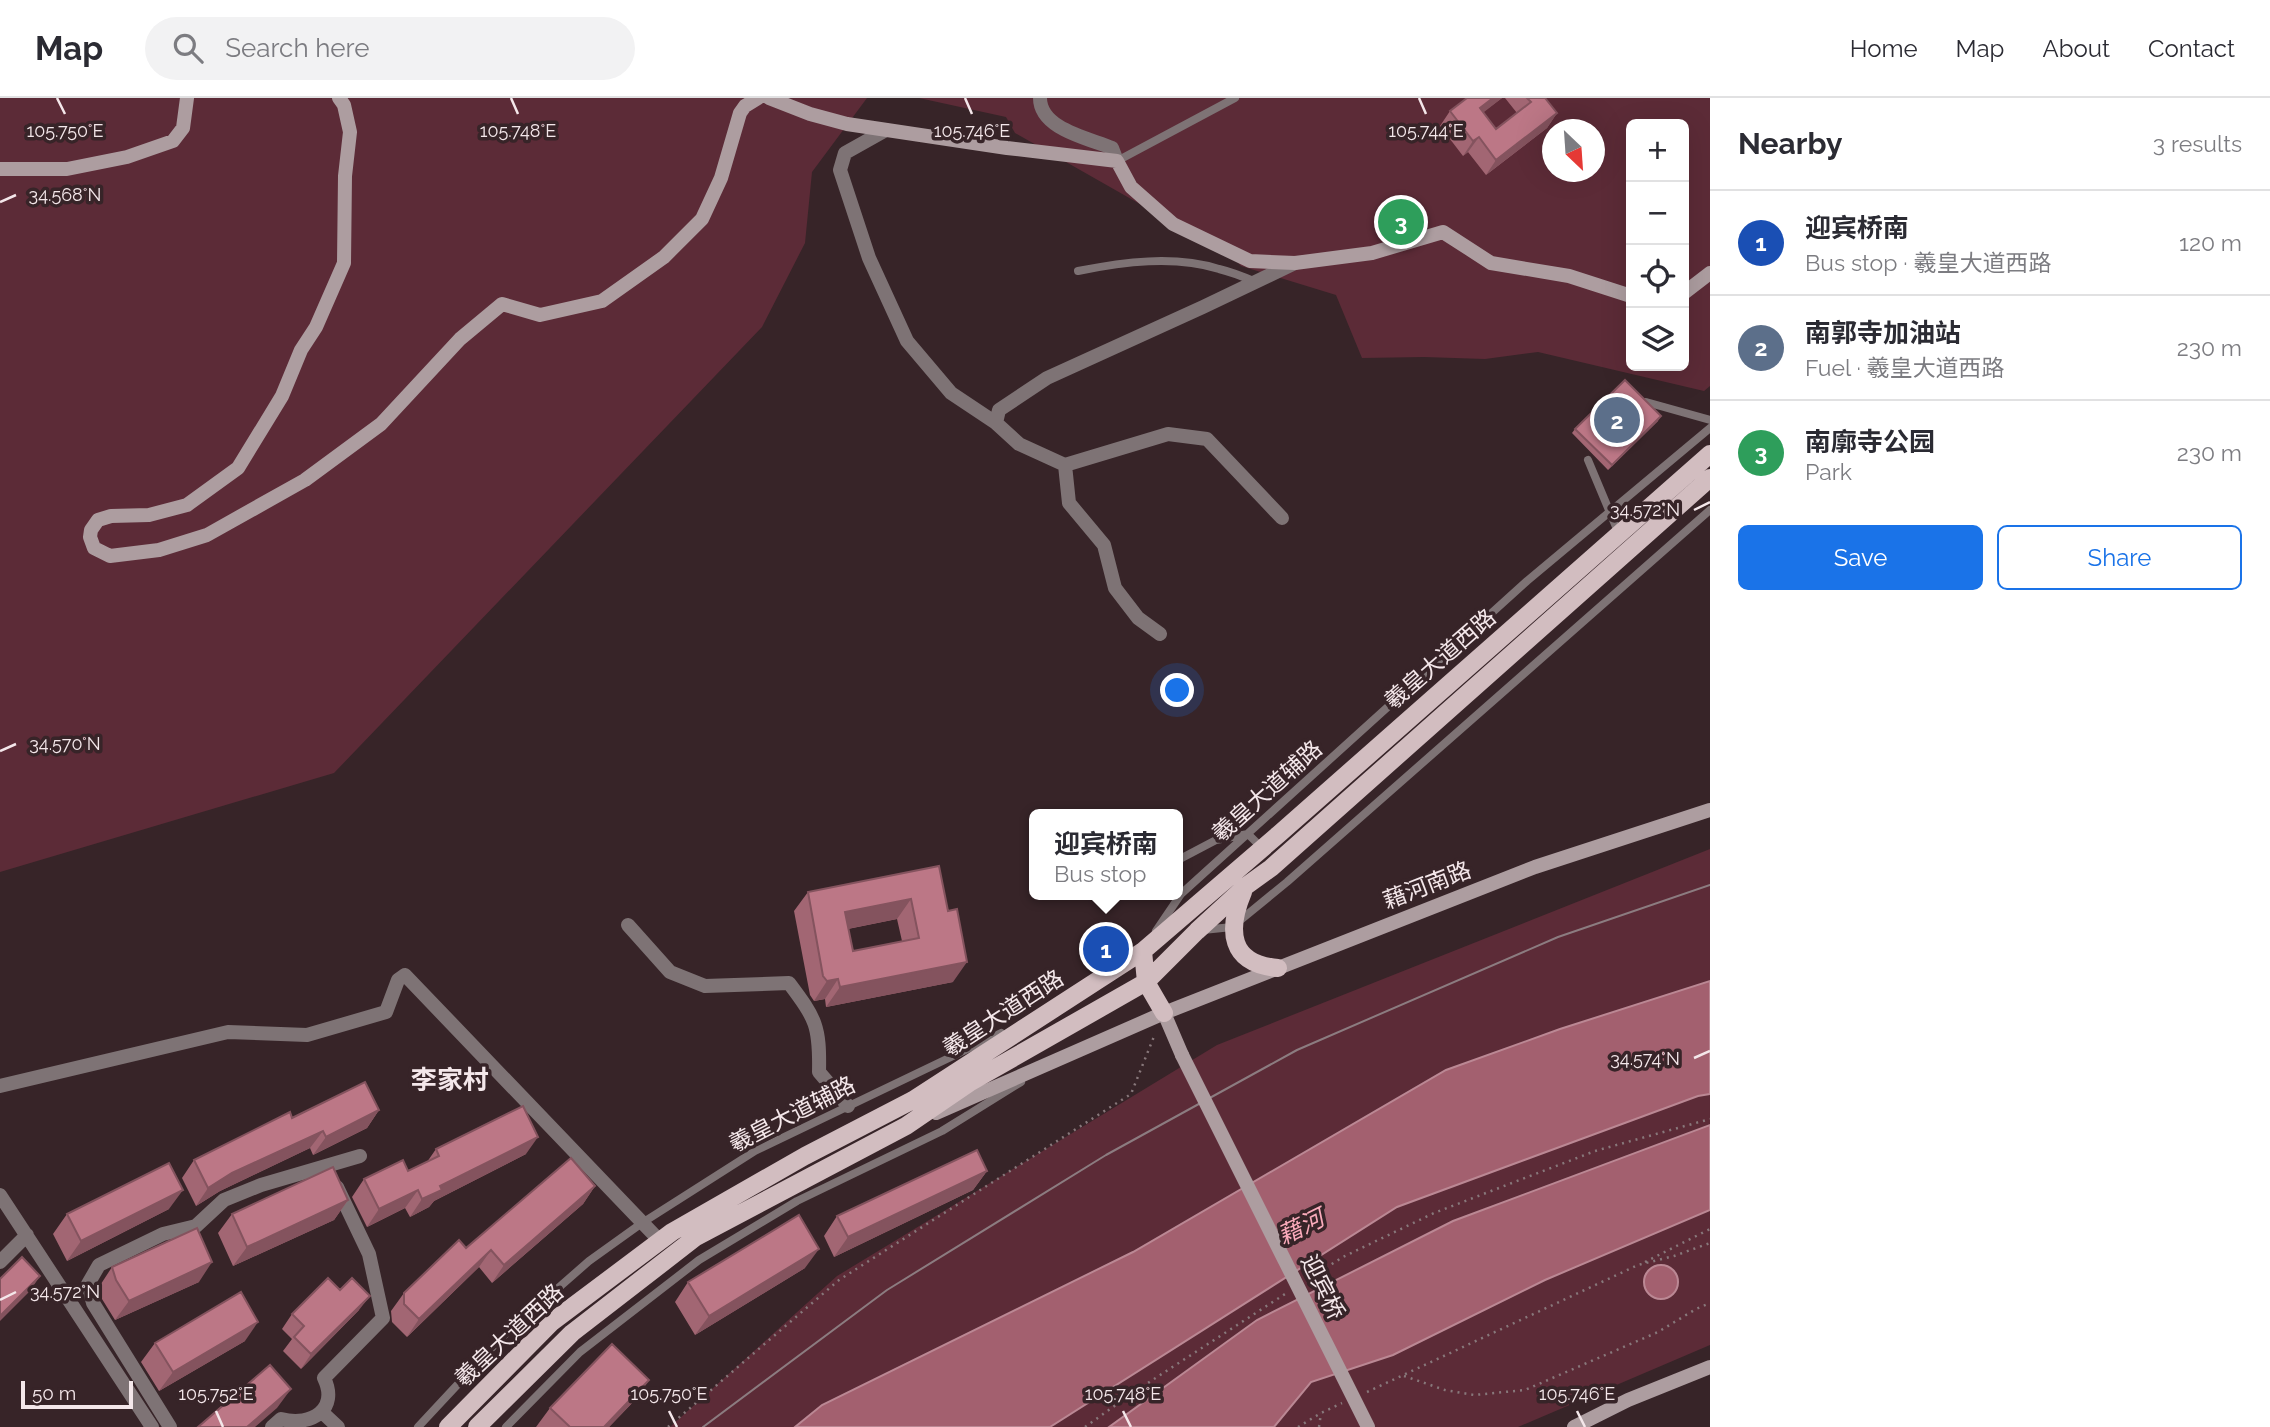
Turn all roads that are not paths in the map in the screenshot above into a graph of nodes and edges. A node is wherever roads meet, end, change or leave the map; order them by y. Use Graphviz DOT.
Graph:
graph roads {
  1 [pos="187,98"];
  2 [pos="339,98"];
  3 [pos="758,98"];
  4 [pos="769,98"];
  5 [pos="1040,98"];
  6 [pos="1235,98"];
  7 [pos="886,130"];
  8 [pos="1117,161"];
  9 [pos="0,169"];
  10 [pos="1295,262"];
  11 [pos="1078,271"];
  12 [pos="1710,273"];
  13 [pos="1256,282"];
  14 [pos="1689,289"];
  15 [pos="1626,294"];
  16 [pos="1646,401"];
  17 [pos="1710,420"];
  18 [pos="996,423"];
  19 [pos="1710,428"];
  20 [pos="1710,454"];
  21 [pos="1588,460"];
  22 [pos="1065,465"];
  23 [pos="1710,478"];
  24 [pos="1710,510"];
  25 [pos="1609,512"];
  26 [pos="1282,518"];
  27 [pos="1619,534"];
  28 [pos="1160,634"];
  29 [pos="1710,810"];
  30 [pos="1248,834"];
  31 [pos="1262,848"];
  32 [pos="1183,857"];
  33 [pos="1246,886"];
  34 [pos="1183,892"];
  35 [pos="1177,900"];
  36 [pos="628,925"];
  37 [pos="1232,927"];
  38 [pos="1197,931"];
  39 [pos="1143,951"];
  40 [pos="1278,968"];
  41 [pos="1146,982"];
  42 [pos="1164,1013"];
  43 [pos="1066,1054"];
  44 [pos="0,1086"];
  45 [pos="848,1106"];
  46 [pos="906,1126"];
  47 [pos="360,1156"];
  48 [pos="327,1167"];
  49 [pos="0,1195"];
  50 [pos="642,1223"];
  51 [pos="27,1235"];
  52 [pos="660,1241"];
  53 [pos="0,1262"];
  54 [pos="1710,1367"];
  55 [pos="323,1413"];
  56 [pos="152,1427"];
  57 [pos="170,1427"];
  58 [pos="272,1427"];
  59 [pos="338,1427"];
  60 [pos="418,1427"];
  61 [pos="448,1427"];
  62 [pos="477,1427"];
  63 [pos="506,1427"];
  64 [pos="1368,1427"];
  65 [pos="1574,1427"];
  1 -- 9 [label="street"];
  2 -- 3 [label="street"];
  4 -- 7 [label="street"];
  5 -- 8 [label="street"];
  6 -- 8 [label="lane"];
  7 -- 8 [label="street"];
  7 -- 18 [label="street"];
  8 -- 10 [label="street"];
  10 -- 13 [label="street"];
  10 -- 15 [label="street"];
  11 -- 13 [label="lane"];
  12 -- 14 [label="street"];
  13 -- 18 [label="street"];
  16 -- 17 [label="lane"];
  18 -- 22 [label="street"];
  19 -- 25 [label="lane, 羲皇大道辅路"];
  20 -- 27 [label="main road, 羲皇大道西路"];
  21 -- 25 [label="lane"];
  22 -- 26 [label="street"];
  22 -- 28 [label="street"];
  23 -- 33 [label="main road, 羲皇大道西路"];
  24 -- 37 [label="lane"];
  25 -- 27 [label="lane"];
  25 -- 30 [label="lane, 羲皇大道辅路"];
  27 -- 31 [label="main road, 羲皇大道西路"];
  29 -- 40 [label="street, 藉河南路"];
  30 -- 31 [label="lane"];
  30 -- 32 [label="lane"];
  30 -- 34 [label="lane, 羲皇大道辅路"];
  31 -- 39 [label="main road, 羲皇大道西路"];
  33 -- 37 [label="main road"];
  33 -- 38 [label="main road, 羲皇大道西路"];
  35 -- 39 [label="lane, 羲皇大道辅路"];
  36 -- 45 [label="street"];
  37 -- 38 [label="lane"];
  37 -- 40 [label="main road"];
  38 -- 41 [label="main road, 羲皇大道西路"];
  39 -- 41 [label="main road"];
  39 -- 45 [label="lane, 羲皇大道辅路"];
  39 -- 52 [label="main road, 羲皇大道西路"];
  40 -- 42 [label="street, 藉河南路"];
  41 -- 42 [label="main road"];
  41 -- 46 [label="main road, 羲皇大道西路"];
  42 -- 43 [label="street, 藉河南路"];
  42 -- 64 [label="street, 迎宾桥, bridge"];
  43 -- 46 [label="street, 藉河南路"];
  43 -- 63 [label="lane"];
  44 -- 50 [label="street"];
  45 -- 50 [label="lane, 羲皇大道辅路"];
  46 -- 62 [label="main road, 羲皇大道西路"];
  47 -- 48 [label="street"];
  48 -- 55 [label="street"];
  48 -- 57 [label="street"];
  49 -- 51 [label="street"];
  50 -- 52 [label="street"];
  50 -- 60 [label="lane, 羲皇大道辅路"];
  51 -- 53 [label="street"];
  51 -- 56 [label="street"];
  52 -- 61 [label="main road, 羲皇大道西路"];
  54 -- 65 [label="street"];
  55 -- 58 [label="street"];
  55 -- 59 [label="street"];
}
